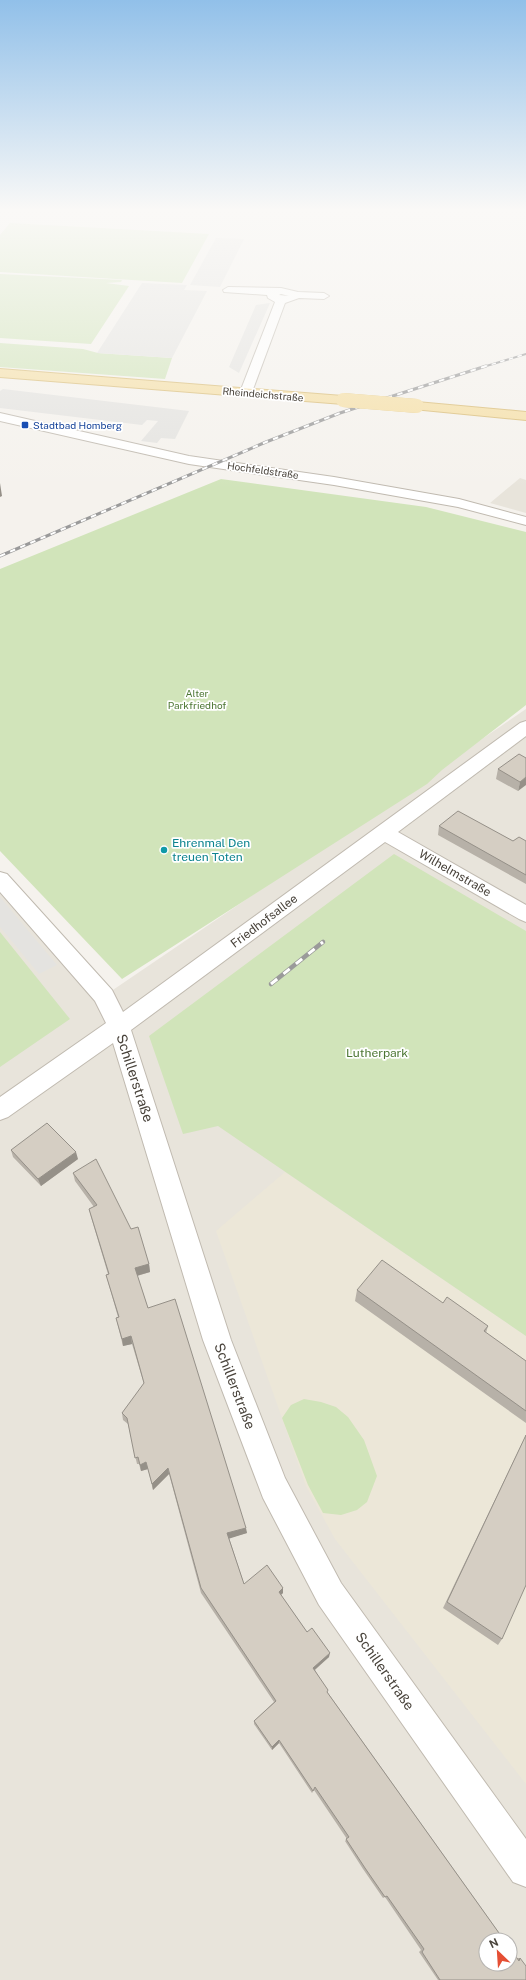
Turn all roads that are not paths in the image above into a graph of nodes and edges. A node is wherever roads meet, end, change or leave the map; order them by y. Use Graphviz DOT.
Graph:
graph roads {
  1 [pos="276,304"];
  2 [pos="0,373"];
  3 [pos="246,392"];
  4 [pos="526,416"];
  5 [pos="0,417"];
  6 [pos="526,521"];
  7 [pos="526,727"];
  8 [pos="383,832"];
  9 [pos="0,879"];
  10 [pos="526,914"];
  11 [pos="119,1027"];
  12 [pos="0,1110"];
  13 [pos="526,1869"];
  1 -- 3 [label="street"];
  2 -- 3 [label="main road, Rheindeichstraße"];
  3 -- 4 [label="main road, Rheindeichstraße, bridge"];
  5 -- 6 [label="street, Hochfeldstraße"];
  7 -- 8 [label="street, Friedhofsallee"];
  8 -- 10 [label="street, Wilhelmstraße"];
  8 -- 11 [label="street, Friedhofsallee"];
  9 -- 11 [label="street, Schillerstraße"];
  11 -- 12 [label="street, Friedhofsallee"];
  11 -- 13 [label="street, Schillerstraße"];
}
